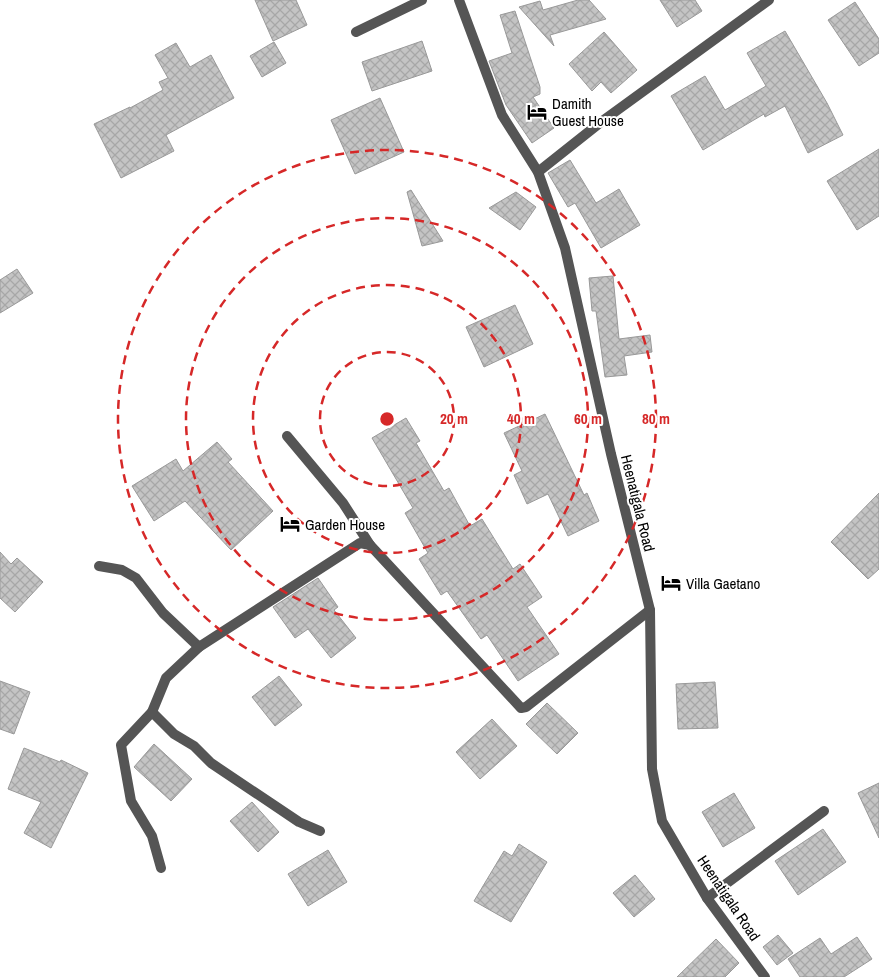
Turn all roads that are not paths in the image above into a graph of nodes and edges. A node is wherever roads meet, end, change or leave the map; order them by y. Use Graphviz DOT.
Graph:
graph roads {
  1 [pos="422,0"];
  2 [pos="459,0"];
  3 [pos="769,0"];
  4 [pos="356,32"];
  5 [pos="538,172"];
  6 [pos="287,436"];
  7 [pos="370,545"];
  8 [pos="99,566"];
  9 [pos="650,610"];
  10 [pos="199,647"];
  11 [pos="152,712"];
  12 [pos="824,810"];
  13 [pos="320,831"];
  14 [pos="161,868"];
  15 [pos="707,898"];
  16 [pos="765,977"];
  1 -- 4 [label="street"];
  2 -- 5 [label="street, Heenatigala Road"];
  3 -- 5 [label="street"];
  5 -- 9 [label="street, Heenatigala Road"];
  6 -- 7 [label="street"];
  7 -- 9 [label="street"];
  7 -- 10 [label="street"];
  8 -- 10 [label="street"];
  9 -- 15 [label="street, Heenatigala Road"];
  10 -- 11 [label="street"];
  11 -- 13 [label="street"];
  11 -- 14 [label="street"];
  12 -- 15 [label="street"];
  15 -- 16 [label="street, Heenatigala Road"];
}
